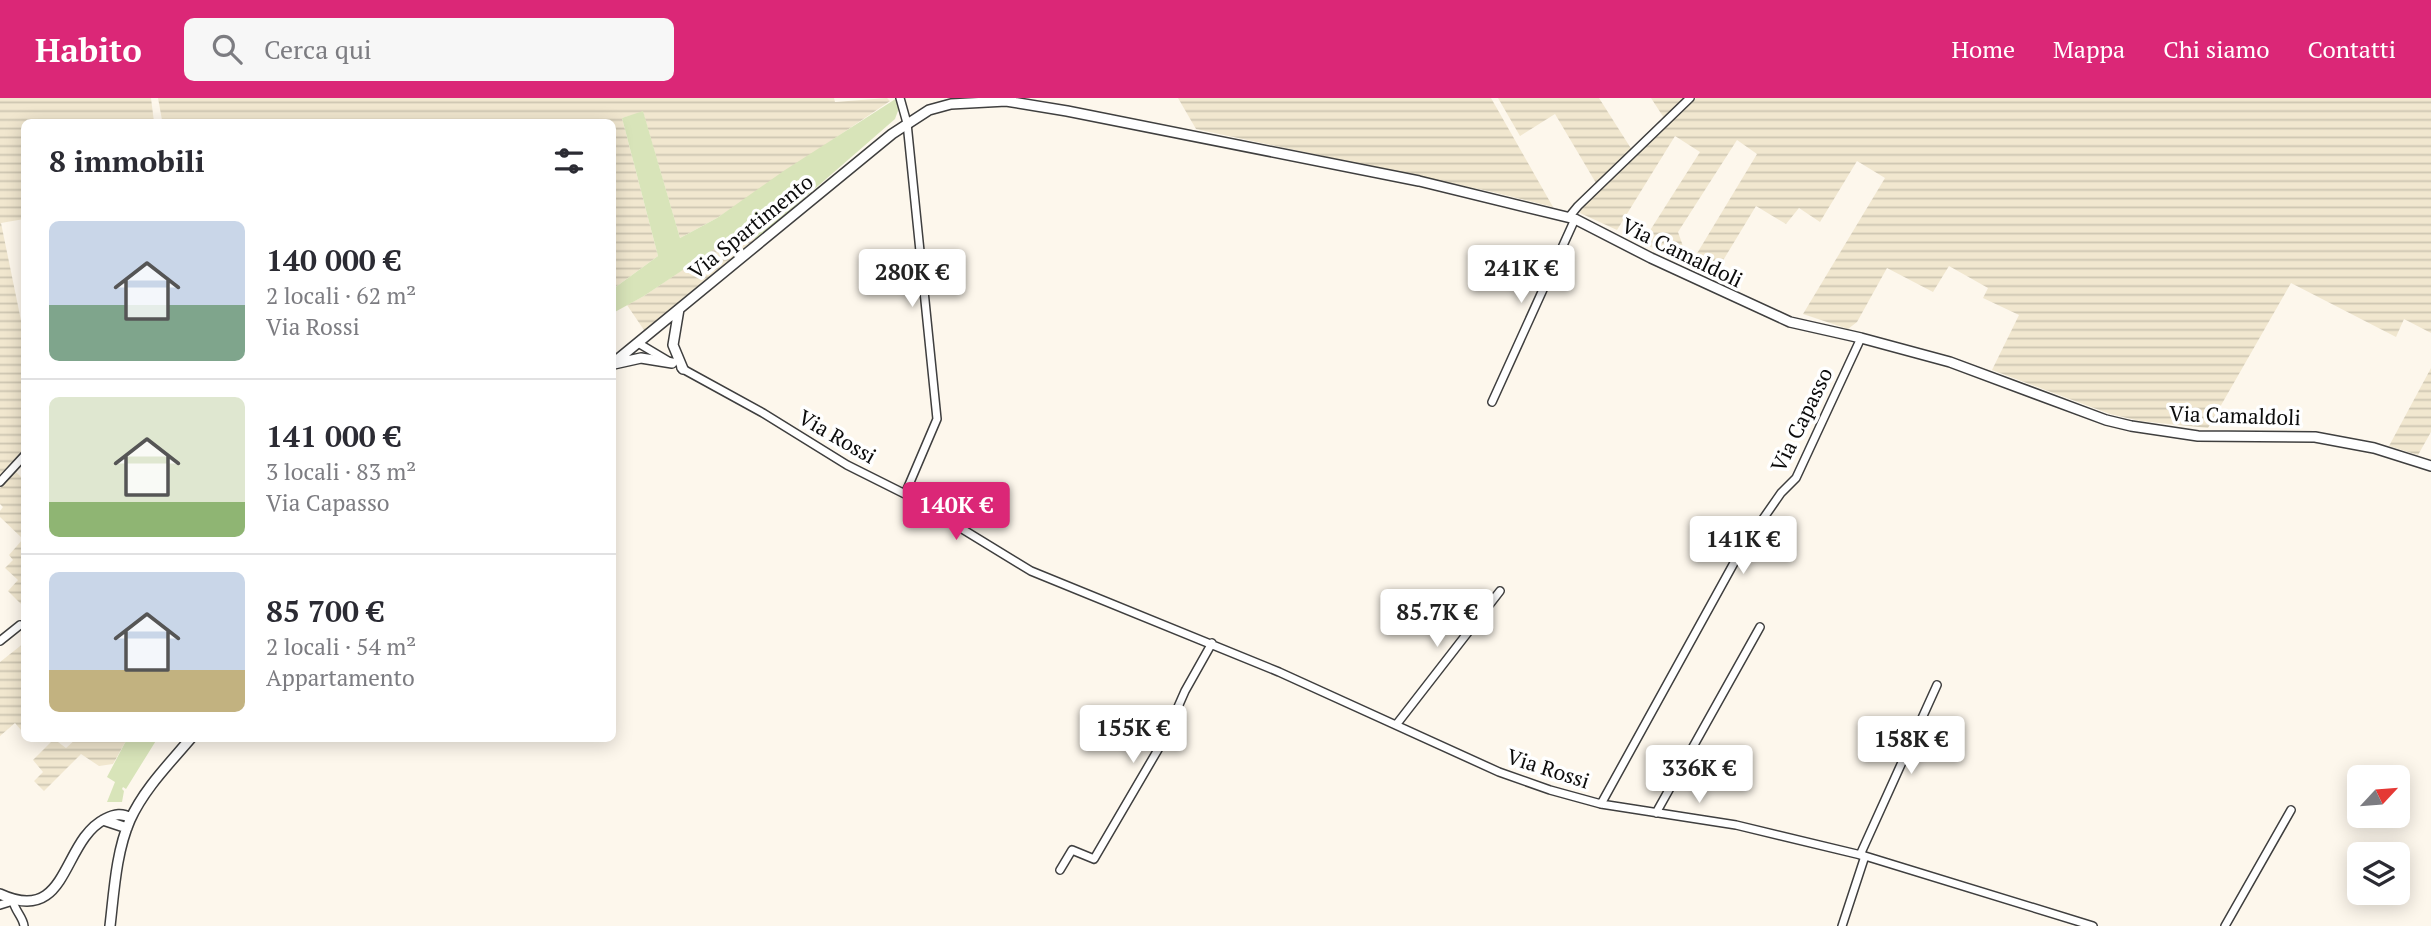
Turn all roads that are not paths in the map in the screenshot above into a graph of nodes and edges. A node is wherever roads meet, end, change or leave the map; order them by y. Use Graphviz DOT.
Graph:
graph roads {
  1 [pos="900,98"];
  2 [pos="1690,98"];
  3 [pos="910,121"];
  4 [pos="1572,218"];
  5 [pos="679,309"];
  6 [pos="1861,338"];
  7 [pos="638,343"];
  8 [pos="616,361"];
  9 [pos="616,363"];
  10 [pos="672,363"];
  11 [pos="683,369"];
  12 [pos="1492,402"];
  13 [pos="21,459"];
  14 [pos="2431,466"];
  15 [pos="0,482"];
  16 [pos="905,494"];
  17 [pos="1500,590"];
  18 [pos="20,625"];
  19 [pos="1760,627"];
  20 [pos="0,641"];
  21 [pos="1212,643"];
  22 [pos="1937,685"];
  23 [pos="1396,725"];
  24 [pos="188,742"];
  25 [pos="1601,804"];
  26 [pos="2291,810"];
  27 [pos="1656,813"];
  28 [pos="131,818"];
  29 [pos="103,820"];
  30 [pos="127,828"];
  31 [pos="1863,855"];
  32 [pos="1060,870"];
  33 [pos="0,894"];
  34 [pos="13,901"];
  35 [pos="0,905"];
  36 [pos="2073,922"];
  37 [pos="24,926"];
  38 [pos="110,926"];
  39 [pos="1842,926"];
  40 [pos="2093,926"];
  41 [pos="2225,926"];
  1 -- 3 [label="street"];
  2 -- 4 [label="street"];
  3 -- 4 [label="street, Via Camaldoli"];
  3 -- 5 [label="street, Via Spartimento"];
  3 -- 16 [label="street"];
  4 -- 6 [label="street, Via Camaldoli"];
  4 -- 12 [label="street"];
  5 -- 7 [label="street, Via Spartimento"];
  5 -- 11 [label="street"];
  6 -- 14 [label="street, Via Camaldoli"];
  6 -- 25 [label="street, Via Capasso"];
  7 -- 8 [label="street, Via Spartimento"];
  7 -- 10 [label="street, Via Rossi"];
  9 -- 10 [label="street"];
  10 -- 11 [label="street, Via Rossi"];
  11 -- 16 [label="street, Via Rossi"];
  13 -- 15 [label="street"];
  16 -- 21 [label="street, Via Rossi"];
  17 -- 23 [label="street"];
  18 -- 20 [label="street"];
  19 -- 27 [label="street"];
  21 -- 23 [label="street, Via Rossi"];
  21 -- 32 [label="street"];
  22 -- 31 [label="street"];
  23 -- 25 [label="street, Via Rossi"];
  24 -- 28 [label="street"];
  25 -- 27 [label="street, Via Rossi"];
  26 -- 41 [label="street"];
  27 -- 31 [label="street, Via Rossi"];
  28 -- 29 [label="street"];
  28 -- 30 [label="street"];
  29 -- 30 [label="street"];
  29 -- 34 [label="street"];
  30 -- 38 [label="street"];
  31 -- 36 [label="street, Via Rossi"];
  31 -- 39 [label="street"];
  33 -- 34 [label="street"];
  34 -- 35 [label="street"];
  34 -- 37 [label="street"];
  36 -- 40 [label="street, Via Rossi"];
}
